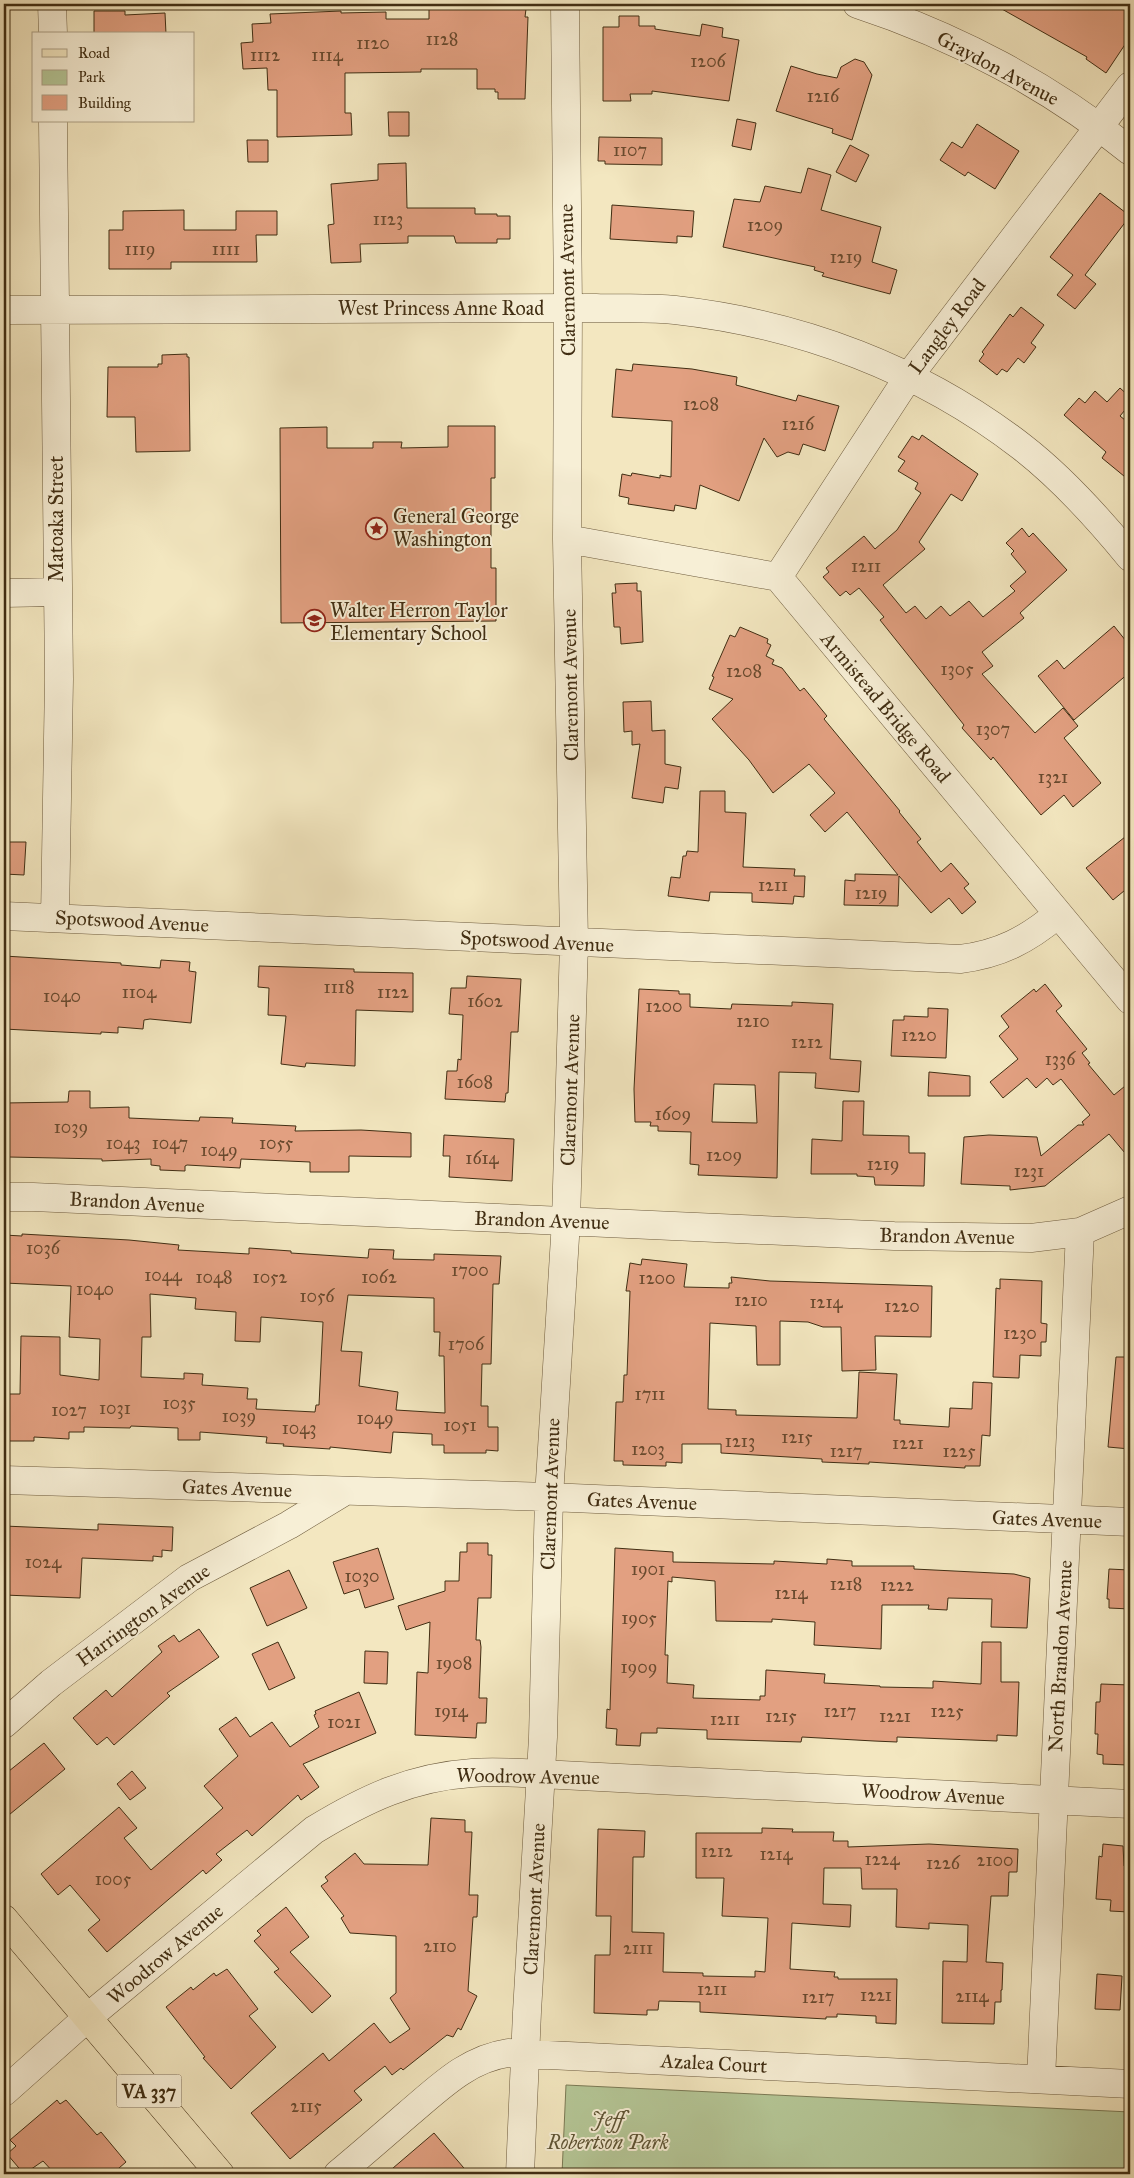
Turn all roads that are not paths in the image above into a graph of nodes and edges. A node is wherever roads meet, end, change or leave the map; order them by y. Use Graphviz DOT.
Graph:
graph roads {
  1 [pos="52,4"];
  2 [pos="565,4"];
  3 [pos="857,4"];
  4 [pos="53,32"];
  5 [pos="1130,86"];
  6 [pos="53,122"];
  7 [pos="1100,126"];
  8 [pos="1130,151"];
  9 [pos="568,307"];
  10 [pos="4,310"];
  11 [pos="54,310"];
  12 [pos="909,376"];
  13 [pos="568,539"];
  14 [pos="1130,557"];
  15 [pos="778,576"];
  16 [pos="57,592"];
  17 [pos="4,594"];
  18 [pos="1058,914"];
  19 [pos="4,916"];
  20 [pos="55,918"];
  21 [pos="574,943"];
  22 [pos="1130,1000"];
  23 [pos="4,1197"];
  24 [pos="1130,1210"];
  25 [pos="566,1221"];
  26 [pos="1080,1232"];
  27 [pos="4,1480"];
  28 [pos="345,1491"];
  29 [pos="549,1497"];
  30 [pos="1067,1520"];
  31 [pos="1130,1522"];
  32 [pos="4,1724"];
  33 [pos="541,1774"];
  34 [pos="1054,1800"];
  35 [pos="1130,1804"];
  36 [pos="4,1919"];
  37 [pos="87,2018"];
  38 [pos="525,2053"];
  39 [pos="1041,2079"];
  40 [pos="1130,2084"];
  41 [pos="4,2092"];
  42 [pos="220,2174"];
  43 [pos="338,2174"];
  44 [pos="520,2174"];
  1 -- 4 [label="street"];
  2 -- 9 [label="street, Claremont Avenue"];
  3 -- 7 [label="street, Graydon Avenue"];
  5 -- 7 [label="street, Langley Road"];
  6 -- 11 [label="street, Matoaka Street"];
  7 -- 8 [label="street, Graydon Avenue"];
  7 -- 12 [label="street, Langley Road"];
  9 -- 11 [label="street, West Princess Anne Road"];
  9 -- 12 [label="street, West Princess Anne Road"];
  9 -- 13 [label="street, Claremont Avenue"];
  10 -- 11 [label="street, West Princess Anne Road"];
  11 -- 16 [label="street, Matoaka Street"];
  12 -- 14 [label="street, West Princess Anne Road"];
  12 -- 15 [label="street, Langley Road"];
  13 -- 15 [label="street"];
  13 -- 21 [label="street, Claremont Avenue"];
  15 -- 18 [label="street, Armistead Bridge Road"];
  16 -- 17 [label="street"];
  16 -- 20 [label="street, Matoaka Street"];
  18 -- 21 [label="street, Spotswood Avenue"];
  18 -- 22 [label="street, Armistead Bridge Road"];
  19 -- 20 [label="street, Spotswood Avenue"];
  20 -- 21 [label="street, Spotswood Avenue"];
  21 -- 25 [label="street, Claremont Avenue"];
  23 -- 25 [label="street, Brandon Avenue"];
  24 -- 26 [label="street, Brandon Avenue"];
  25 -- 26 [label="street, Brandon Avenue"];
  25 -- 29 [label="street, Claremont Avenue"];
  26 -- 30 [label="street, North Brandon Avenue"];
  27 -- 28 [label="street, Gates Avenue"];
  28 -- 29 [label="street, Gates Avenue"];
  28 -- 32 [label="street, Harrington Avenue"];
  29 -- 30 [label="street, Gates Avenue"];
  29 -- 33 [label="street, Claremont Avenue"];
  30 -- 31 [label="street, Gates Avenue"];
  30 -- 34 [label="street, North Brandon Avenue"];
  33 -- 34 [label="street, Woodrow Avenue"];
  33 -- 37 [label="street, Woodrow Avenue"];
  33 -- 38 [label="street, Claremont Avenue"];
  34 -- 35 [label="street, Woodrow Avenue"];
  34 -- 39 [label="street, North Brandon Avenue"];
  36 -- 37 [label="main road, VA 337"];
  37 -- 41 [label="street, Woodrow Avenue"];
  37 -- 42 [label="main road, VA 337"];
  38 -- 39 [label="street, Azalea Court"];
  38 -- 43 [label="street, Azalea Court"];
  38 -- 44 [label="street, Claremont Avenue"];
  39 -- 40 [label="street, Azalea Court"];
}
